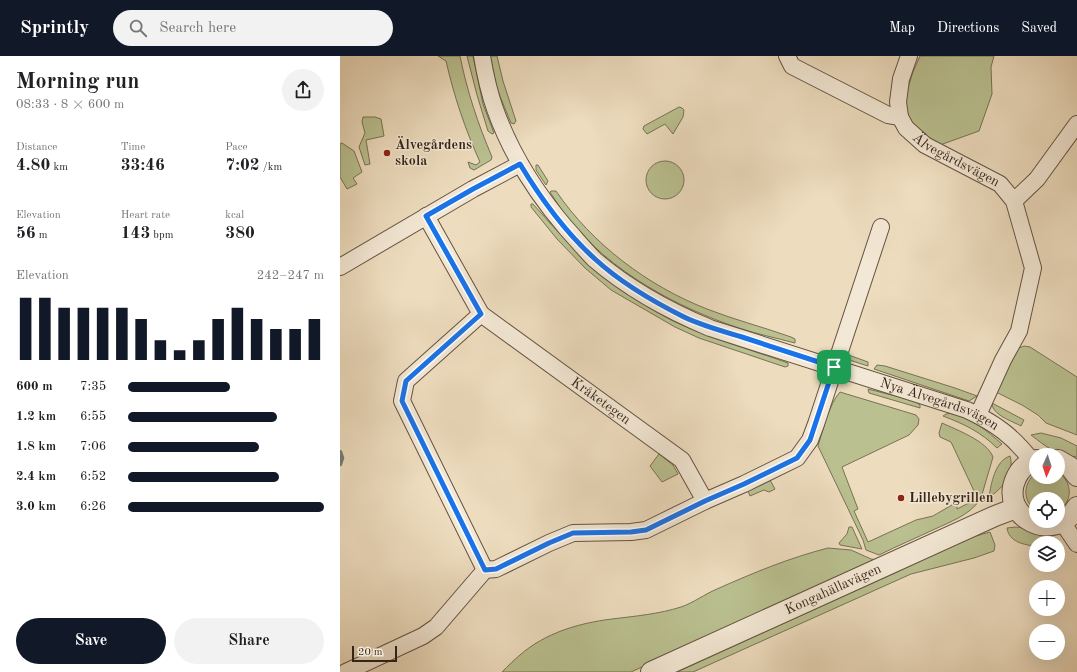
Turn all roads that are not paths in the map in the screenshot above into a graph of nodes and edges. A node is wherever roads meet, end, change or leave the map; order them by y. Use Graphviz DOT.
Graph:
graph roads {
  1 [pos="482,56"];
  2 [pos="787,56"];
  3 [pos="909,56"];
  4 [pos="900,117"];
  5 [pos="1077,124"];
  6 [pos="520,164"];
  7 [pos="1014,200"];
  8 [pos="426,216"];
  9 [pos="881,227"];
  10 [pos="340,267"];
  11 [pos="481,314"];
  12 [pos="834,367"];
  13 [pos="978,415"];
  14 [pos="1029,455"];
  15 [pos="1029,463"];
  16 [pos="1065,464"];
  17 [pos="1077,476"];
  18 [pos="705,501"];
  19 [pos="1077,507"];
  20 [pos="1016,508"];
  21 [pos="1065,520"];
  22 [pos="1029,521"];
  23 [pos="1065,526"];
  24 [pos="1077,544"];
  25 [pos="485,570"];
  26 [pos="346,672"];
  27 [pos="651,672"];
  1 -- 6 [label="street, Nya Älvegårdsvägen"];
  2 -- 4 [label="street, Älvegårdsvägen"];
  3 -- 4 [label="street, Älvegårdsvägen"];
  4 -- 7 [label="street, Älvegårdsvägen"];
  5 -- 7 [label="street"];
  6 -- 8 [label="street"];
  6 -- 12 [label="street, Nya Älvegårdsvägen"];
  7 -- 13 [label="street, Älvegårdsvägen"];
  8 -- 10 [label="street"];
  8 -- 11 [label="street, Kråketegen"];
  9 -- 12 [label="street"];
  11 -- 18 [label="street, Kråketegen"];
  11 -- 25 [label="street"];
  12 -- 13 [label="street, Nya Älvegårdsvägen"];
  12 -- 18 [label="street"];
  13 -- 14 [label="street, Nya Älvegårdsvägen"];
  15 -- 20 [label="street"];
  16 -- 17 [label="street"];
  18 -- 25 [label="street"];
  19 -- 21 [label="street"];
  20 -- 22 [label="street"];
  20 -- 27 [label="street, Kongahällavägen"];
  23 -- 24 [label="street"];
  25 -- 26 [label="street"];
}
